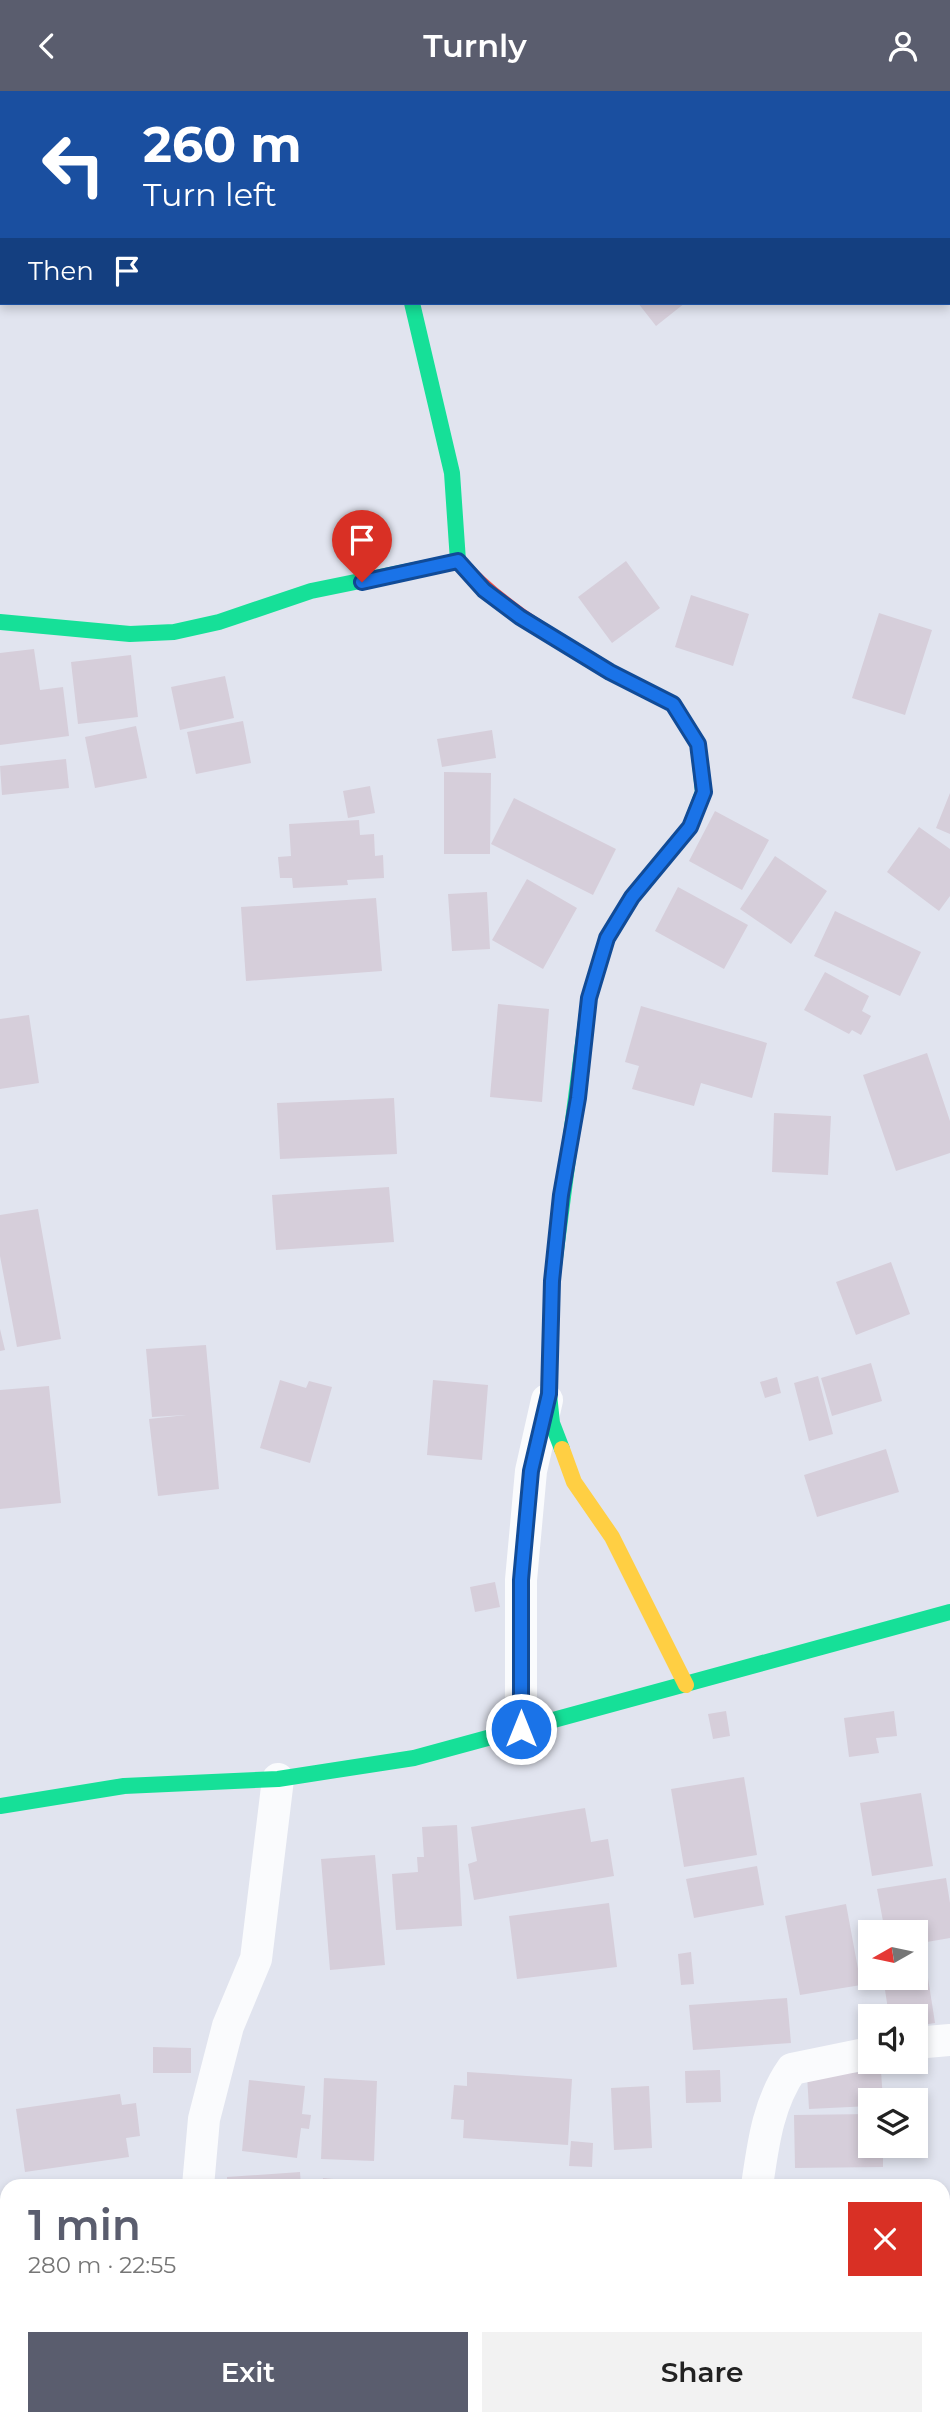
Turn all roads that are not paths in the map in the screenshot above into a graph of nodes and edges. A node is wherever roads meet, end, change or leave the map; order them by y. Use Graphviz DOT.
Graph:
graph roads {
  1 [pos="412,305"];
  2 [pos="458,561"];
  3 [pos="0,622"];
  4 [pos="549,1394"];
  5 [pos="950,1612"];
  6 [pos="686,1685"];
  7 [pos="521,1729"];
  8 [pos="278,1779"];
  9 [pos="0,1806"];
  10 [pos="950,2040"];
  11 [pos="928,2042"];
  12 [pos="858,2055"];
  13 [pos="199,2179"];
  14 [pos="758,2179"];
  1 -- 2 [label="street"];
  2 -- 3 [label="street"];
  2 -- 4 [label="street"];
  4 -- 6 [label="street"];
  4 -- 7 [label="street"];
  5 -- 6 [label="street"];
  6 -- 7 [label="street"];
  7 -- 8 [label="street"];
  8 -- 9 [label="street"];
  8 -- 13 [label="street"];
  10 -- 11 [label="street"];
  12 -- 14 [label="street"];
}
